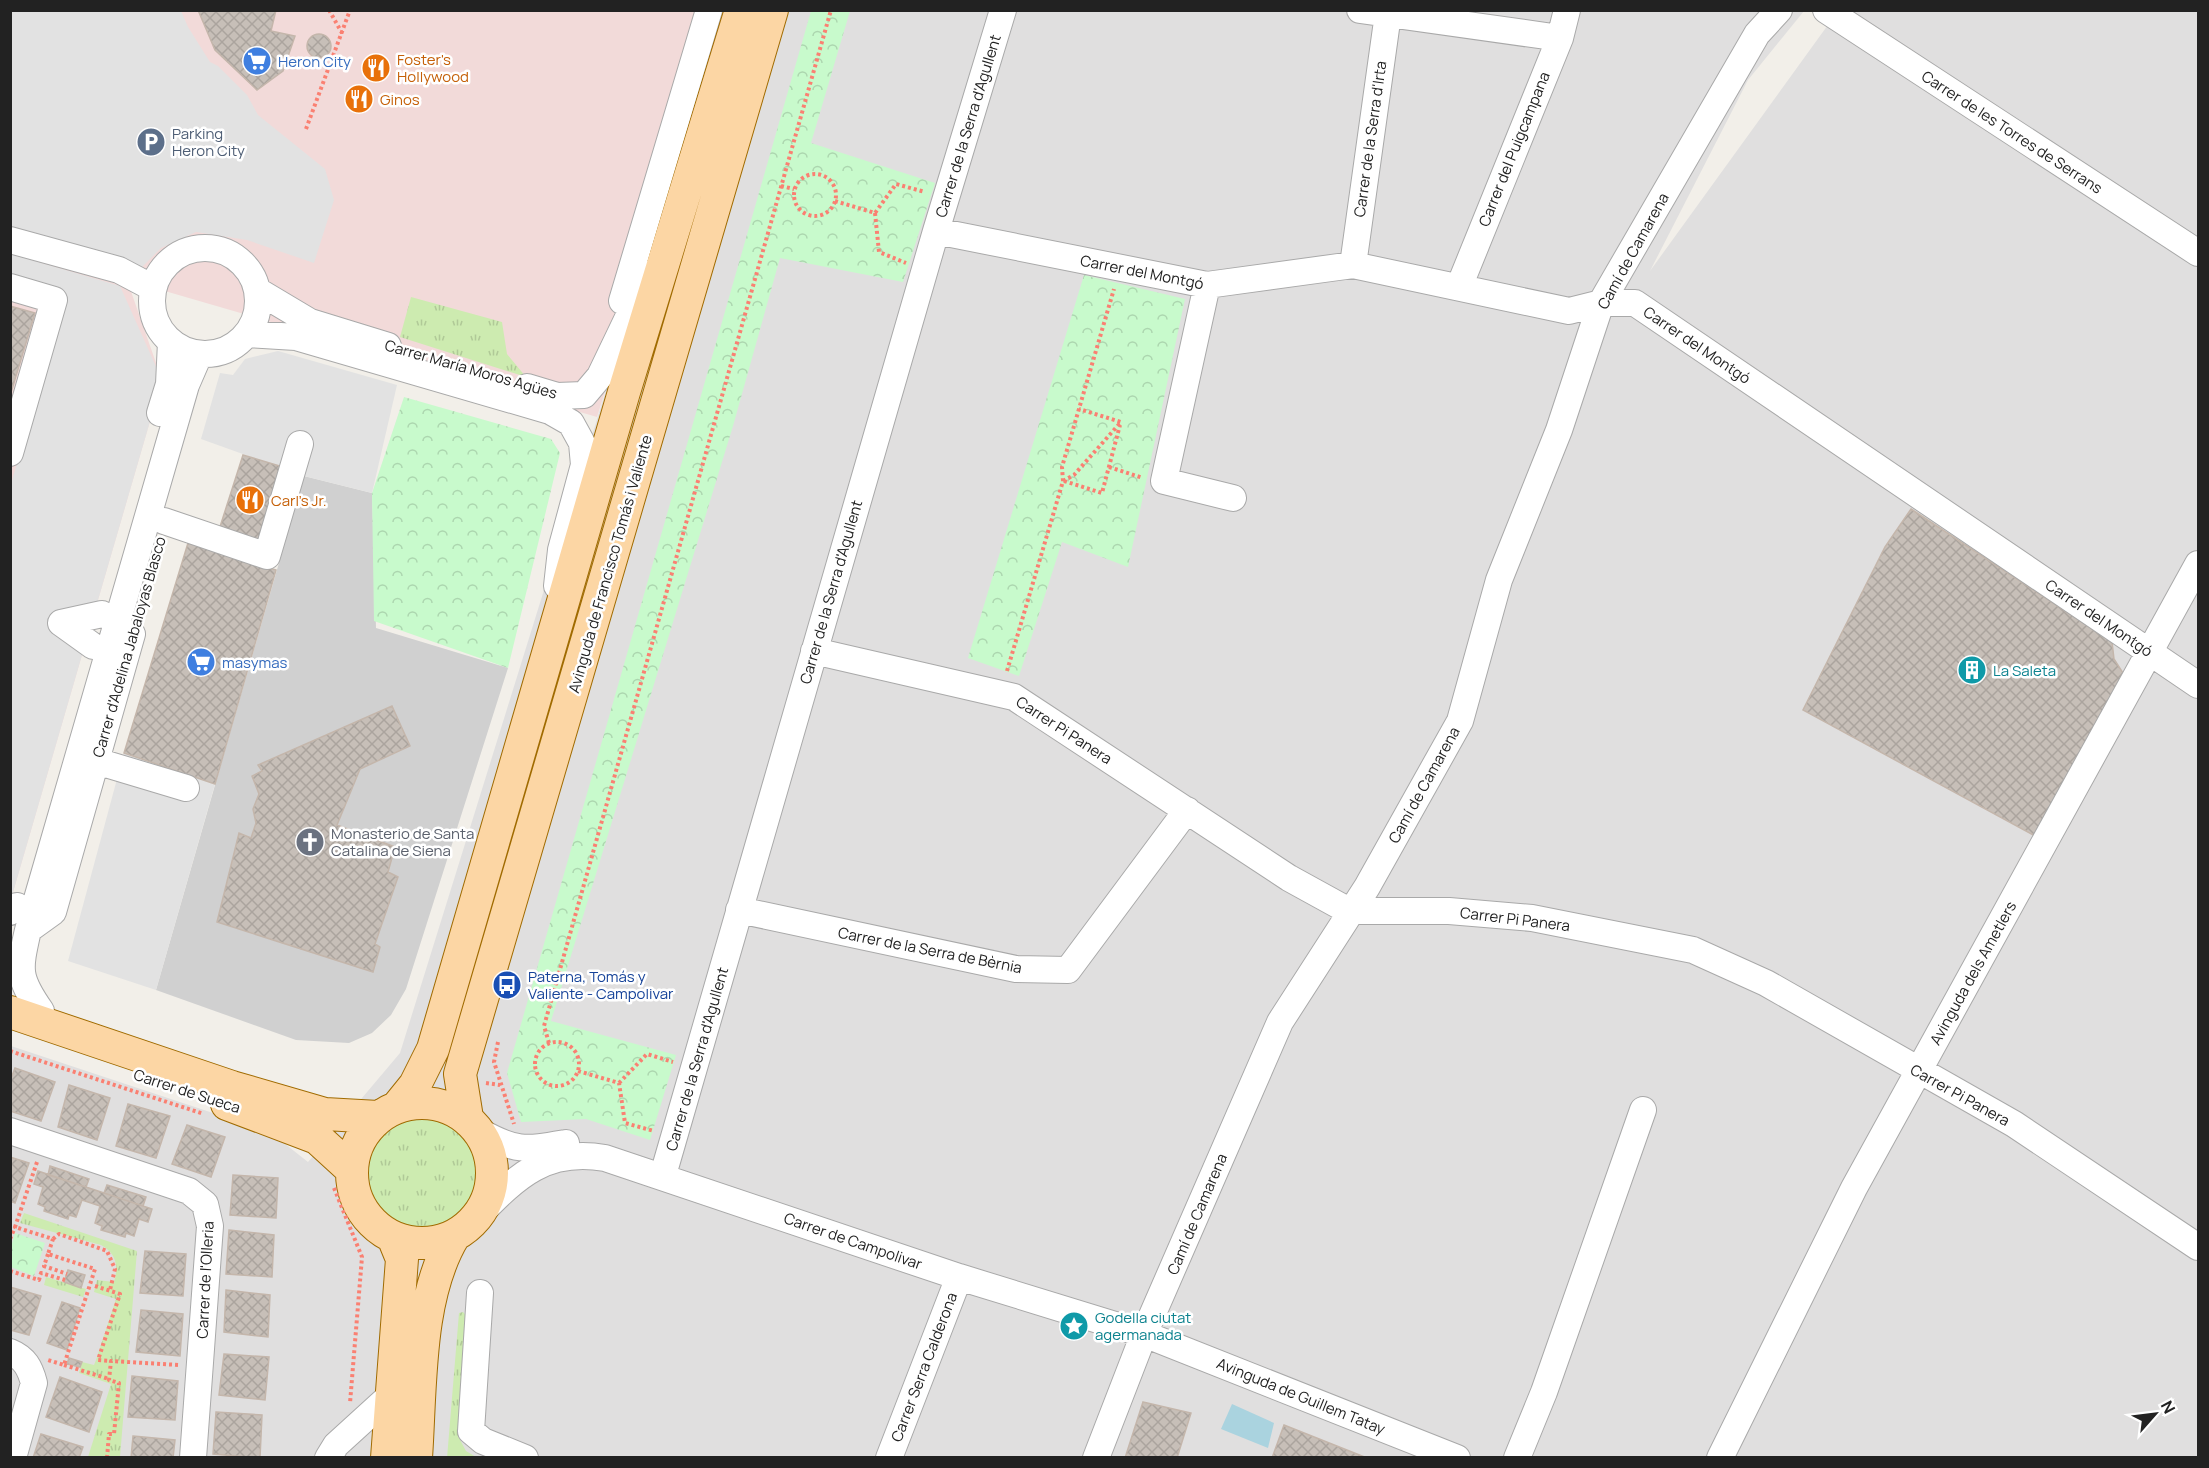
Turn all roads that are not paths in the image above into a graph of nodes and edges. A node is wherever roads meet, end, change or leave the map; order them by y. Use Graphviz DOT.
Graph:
graph roads {
  1 [pos="709,10"];
  2 [pos="741,10"];
  3 [pos="772,10"];
  4 [pos="1003,10"];
  5 [pos="1359,10"];
  6 [pos="1567,10"];
  7 [pos="1779,10"];
  8 [pos="1826,10"];
  9 [pos="1388,14"];
  10 [pos="1560,38"];
  11 [pos="684,201"];
  12 [pos="936,231"];
  13 [pos="15,246"];
  14 [pos="2199,253"];
  15 [pos="1353,265"];
  16 [pos="1207,285"];
  17 [pos="10,286"];
  18 [pos="1459,287"];
  19 [pos="153,288"];
  20 [pos="258,291"];
  21 [pos="1601,303"];
  22 [pos="248,334"];
  23 [pos="171,342"];
  24 [pos="208,354"];
  25 [pos="600,376"];
  26 [pos="300,444"];
  27 [pos="10,453"];
  28 [pos="1233,498"];
  29 [pos="164,521"];
  30 [pos="2199,564"];
  31 [pos="102,614"];
  32 [pos="93,646"];
  33 [pos="551,650"];
  34 [pos="814,651"];
  35 [pos="2151,653"];
  36 [pos="2199,685"];
  37 [pos="96,761"];
  38 [pos="186,788"];
  39 [pos="1187,810"];
  40 [pos="739,910"];
  41 [pos="1349,911"];
  42 [pos="17,918"];
  43 [pos="10,1001"];
  44 [pos="41,1011"];
  45 [pos="10,1012"];
  46 [pos="10,1033"];
  47 [pos="1918,1072"];
  48 [pos="304,1106"];
  49 [pos="1643,1110"];
  50 [pos="388,1112"];
  51 [pos="473,1124"];
  52 [pos="10,1131"];
  53 [pos="628,1165"];
  54 [pos="663,1175"];
  55 [pos="343,1178"];
  56 [pos="479,1215"];
  57 [pos="454,1236"];
  58 [pos="393,1237"];
  59 [pos="2199,1247"];
  60 [pos="959,1277"];
  61 [pos="480,1293"];
  62 [pos="1078,1314"];
  63 [pos="1144,1334"];
  64 [pos="10,1352"];
  65 [pos="392,1394"];
  66 [pos="13,1458"];
  67 [pos="193,1458"];
  68 [pos="328,1458"];
  69 [pos="387,1458"];
  70 [pos="416,1458"];
  71 [pos="525,1458"];
  72 [pos="889,1458"];
  73 [pos="1096,1458"];
  74 [pos="1457,1458"];
  75 [pos="1517,1458"];
  76 [pos="1720,1458"];
  1 -- 25 [label="street"];
  2 -- 11 [label="main road"];
  3 -- 51 [label="main road, Avinguda de Francisco Tomás i Valiente"];
  4 -- 12 [label="street, Carrer de la Serra d'Agullent"];
  5 -- 9 [label="street"];
  6 -- 10 [label="street, Carrer del Puigcampana"];
  7 -- 21 [label="street, Camí de Camarena"];
  8 -- 14 [label="street, Carrer de les Torres de Serrans"];
  9 -- 10 [label="street"];
  9 -- 15 [label="street, Carrer de la Serra d'Irta"];
  10 -- 18 [label="street, Carrer del Puigcampana"];
  11 -- 25 [label="street, Carrer María Moros Agües"];
  11 -- 33 [label="main road"];
  12 -- 16 [label="street, Carrer del Montgó"];
  12 -- 34 [label="street, Carrer de la Serra d'Agullent"];
  13 -- 19 [label="street"];
  15 -- 16 [label="street, Carrer del Montgó"];
  15 -- 18 [label="street, Carrer del Montgó"];
  16 -- 28 [label="street"];
  17 -- 27 [label="street"];
  18 -- 21 [label="street, Carrer del Montgó"];
  19 -- 20 [label="street"];
  19 -- 23 [label="street"];
  20 -- 22 [label="street"];
  20 -- 25 [label="street, Carrer María Moros Agües"];
  21 -- 35 [label="street, Carrer del Montgó"];
  21 -- 41 [label="street, Camí de Camarena"];
  22 -- 24 [label="street"];
  22 -- 33 [label="street, Carrer María Moros Agües"];
  23 -- 24 [label="street"];
  23 -- 31 [label="street, Carrer d'Adelina Jabaloyas Blasco"];
  24 -- 29 [label="street, Carrer d'Adelina Jabaloyas Blasco"];
  24 -- 42 [label="street, Carrer d'Adelina Jabaloyas Blasco"];
  26 -- 29 [label="street"];
  29 -- 37 [label="street, Carrer d'Adelina Jabaloyas Blasco"];
  30 -- 35 [label="street, Avinguda dels Ametlers"];
  31 -- 32 [label="street, Carrer d'Adelina Jabaloyas Blasco"];
  31 -- 32 [label="street"];
  32 -- 42 [label="street, Carrer d'Adelina Jabaloyas Blasco"];
  33 -- 50 [label="main road"];
  34 -- 39 [label="street, Carrer Pi Panera"];
  34 -- 40 [label="street, Carrer de la Serra d'Agullent"];
  35 -- 36 [label="street, Carrer del Montgó"];
  35 -- 47 [label="street, Avinguda dels Ametlers"];
  37 -- 38 [label="street"];
  37 -- 42 [label="street, Carrer d'Adelina Jabaloyas Blasco"];
  39 -- 40 [label="street, Carrer de la Serra de Bèrnia"];
  39 -- 41 [label="street, Carrer Pi Panera"];
  40 -- 54 [label="street, Carrer de la Serra d'Agullent"];
  41 -- 47 [label="street, Carrer Pi Panera"];
  41 -- 63 [label="street, Camí de Camarena"];
  42 -- 44 [label="street, Carrer d'Adelina Jabaloyas Blasco"];
  43 -- 44 [label="street, Carrer de Sueca"];
  44 -- 48 [label="street, Carrer de Sueca"];
  45 -- 48 [label="main road, Carrer de Sueca"];
  46 -- 55 [label="main road, Carrer de Sueca"];
  47 -- 59 [label="street, Carrer Pi Panera"];
  47 -- 76 [label="street, Avinguda dels Ametlers"];
  48 -- 50 [label="main road, Carrer de Sueca"];
  49 -- 75 [label="street"];
  50 -- 51 [label="main road"];
  50 -- 55 [label="main road"];
  51 -- 53 [label="street, Carrer de Campolivar"];
  51 -- 56 [label="main road"];
  52 -- 67 [label="street, Carrer de l'Olleria"];
  53 -- 54 [label="street, Carrer de Campolivar"];
  53 -- 56 [label="street, Carrer de Campolivar"];
  54 -- 60 [label="street, Carrer de Campolivar"];
  55 -- 58 [label="main road"];
  56 -- 57 [label="main road"];
  57 -- 58 [label="main road"];
  57 -- 70 [label="main road"];
  58 -- 65 [label="main road"];
  60 -- 62 [label="street, Carrer de Campolivar"];
  60 -- 72 [label="street, Carrer Serra Calderona"];
  61 -- 71 [label="street"];
  62 -- 63 [label="street, Avinguda de Guillem Tatay"];
  63 -- 73 [label="street, Camí de Camarena"];
  63 -- 74 [label="street, Avinguda de Guillem Tatay"];
  64 -- 66 [label="street"];
  65 -- 68 [label="street"];
  65 -- 69 [label="main road"];
}
